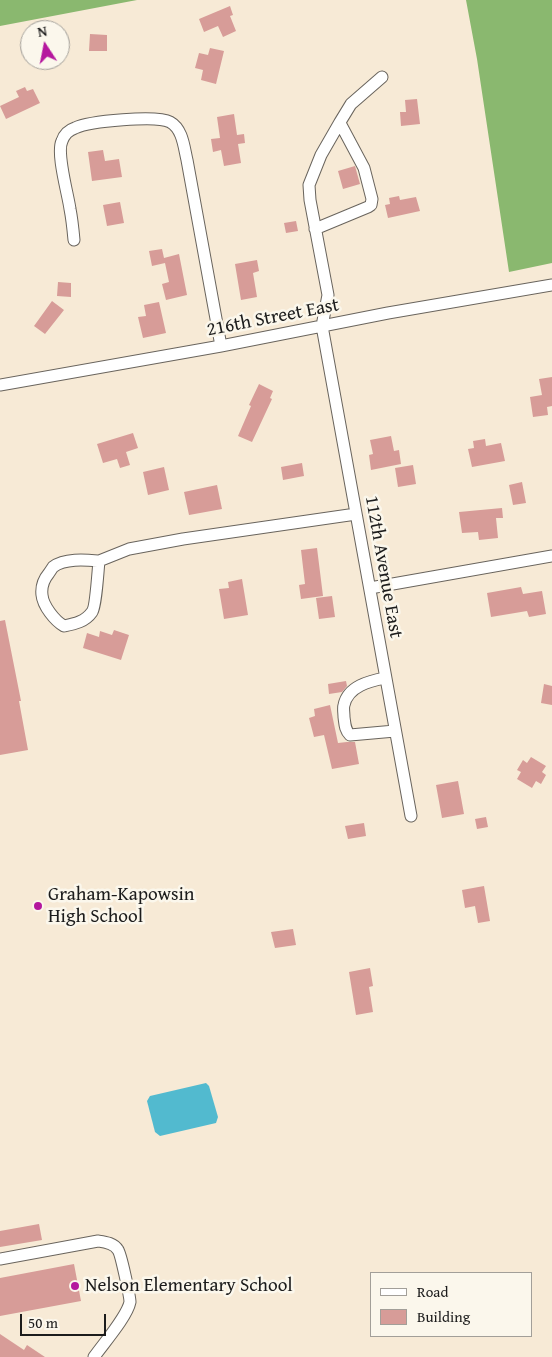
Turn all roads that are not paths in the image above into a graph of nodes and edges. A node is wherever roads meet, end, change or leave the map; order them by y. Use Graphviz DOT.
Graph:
graph roads {
  1 [pos="382,77"];
  2 [pos="340,123"];
  3 [pos="315,229"];
  4 [pos="74,240"];
  5 [pos="552,285"];
  6 [pos="322,326"];
  7 [pos="221,346"];
  8 [pos="0,385"];
  9 [pos="356,514"];
  10 [pos="552,556"];
  11 [pos="99,561"];
  12 [pos="370,588"];
  13 [pos="386,678"];
  14 [pos="395,731"];
  15 [pos="411,816"];
  16 [pos="0,1259"];
  17 [pos="94,1357"];
  1 -- 2 [label="street"];
  2 -- 3 [label="street"];
  2 -- 3 [label="street"];
  3 -- 6 [label="street"];
  4 -- 7 [label="street"];
  5 -- 6 [label="street, 216th Street East"];
  6 -- 7 [label="street, 216th Street East"];
  6 -- 9 [label="street, 112th Avenue East"];
  7 -- 8 [label="street, 216th Street East"];
  9 -- 11 [label="street"];
  9 -- 12 [label="street, 112th Avenue East"];
  10 -- 12 [label="street"];
  11 -- 11 [label="street"];
  12 -- 13 [label="street, 112th Avenue East"];
  13 -- 14 [label="street, 112th Avenue East"];
  13 -- 14 [label="street"];
  14 -- 15 [label="street, 112th Avenue East"];
  16 -- 17 [label="street"];
}
